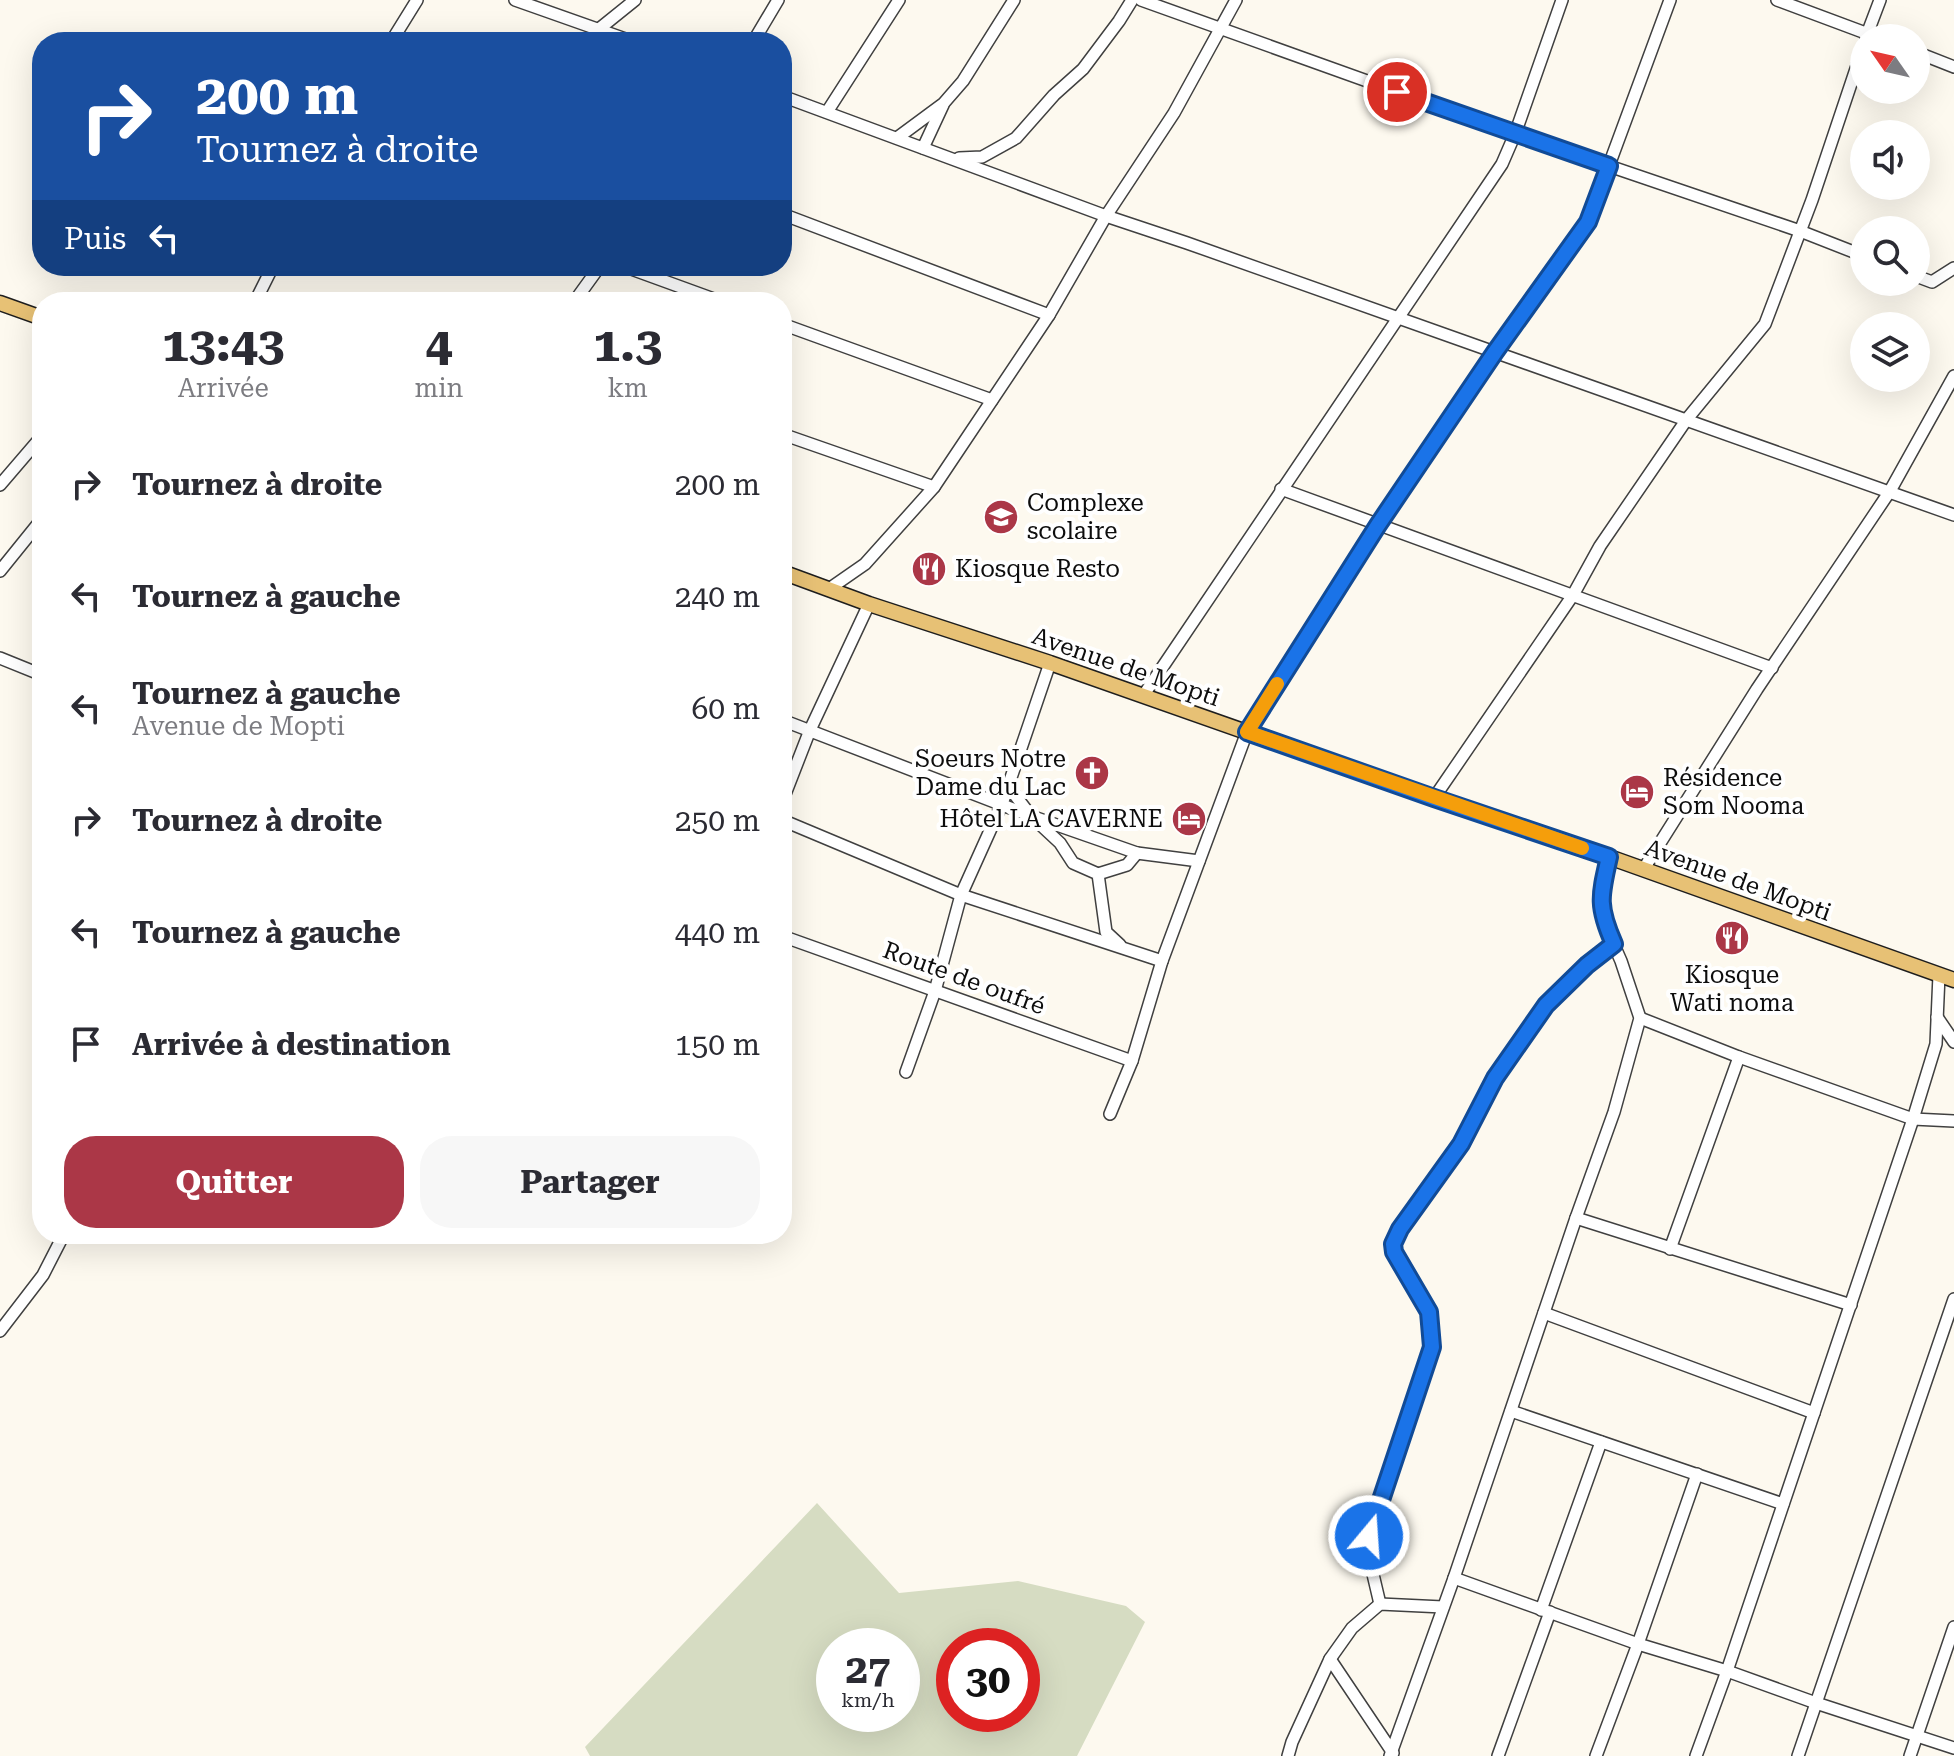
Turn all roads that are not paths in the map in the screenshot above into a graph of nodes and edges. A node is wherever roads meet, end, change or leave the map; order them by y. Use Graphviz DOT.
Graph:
graph roads {
  1 [pos="417,0"];
  2 [pos="515,0"];
  3 [pos="635,0"];
  4 [pos="778,0"];
  5 [pos="899,0"];
  6 [pos="1014,0"];
  7 [pos="1132,0"];
  8 [pos="1141,0"];
  9 [pos="1236,0"];
  10 [pos="1562,0"];
  11 [pos="1670,0"];
  12 [pos="1777,0"];
  13 [pos="1880,0"];
  14 [pos="542,4"];
  15 [pos="1873,24"];
  16 [pos="599,29"];
  17 [pos="1221,30"];
  18 [pos="1850,31"];
  19 [pos="397,32"];
  20 [pos="607,32"];
  21 [pos="759,32"];
  22 [pos="1930,58"];
  23 [pos="1954,67"];
  24 [pos="1850,92"];
  25 [pos="792,100"];
  26 [pos="943,104"];
  27 [pos="827,112"];
  28 [pos="1515,134"];
  29 [pos="897,138"];
  30 [pos="923,148"];
  31 [pos="952,159"];
  32 [pos="1609,166"];
  33 [pos="1106,216"];
  34 [pos="792,218"];
  35 [pos="1800,231"];
  36 [pos="1850,251"];
  37 [pos="1954,268"];
  38 [pos="650,276"];
  39 [pos="1930,281"];
  40 [pos="694,292"];
  41 [pos="0,303"];
  42 [pos="32,314"];
  43 [pos="1049,315"];
  44 [pos="1398,317"];
  45 [pos="792,328"];
  46 [pos="1495,352"];
  47 [pos="1954,376"];
  48 [pos="992,400"];
  49 [pos="1687,419"];
  50 [pos="792,437"];
  51 [pos="32,448"];
  52 [pos="0,485"];
  53 [pos="934,487"];
  54 [pos="1281,489"];
  55 [pos="1890,491"];
  56 [pos="1954,515"];
  57 [pos="1378,525"];
  58 [pos="32,531"];
  59 [pos="0,571"];
  60 [pos="792,576"];
  61 [pos="829,589"];
  62 [pos="1573,595"];
  63 [pos="869,604"];
  64 [pos="0,658"];
  65 [pos="1050,663"];
  66 [pos="1772,668"];
  67 [pos="32,671"];
  68 [pos="1143,696"];
  69 [pos="792,724"];
  70 [pos="810,730"];
  71 [pos="1247,732"];
  72 [pos="792,776"];
  73 [pos="1008,786"];
  74 [pos="1434,798"];
  75 [pos="1002,804"];
  76 [pos="1031,816"];
  77 [pos="792,824"];
  78 [pos="1137,853"];
  79 [pos="1609,857"];
  80 [pos="1199,861"];
  81 [pos="1643,870"];
  82 [pos="1098,874"];
  83 [pos="961,895"];
  84 [pos="792,940"];
  85 [pos="1614,944"];
  86 [pos="1125,949"];
  87 [pos="1162,961"];
  88 [pos="1939,975"];
  89 [pos="1954,980"];
  90 [pos="935,991"];
  91 [pos="1937,1017"];
  92 [pos="1640,1018"];
  93 [pos="1954,1042"];
  94 [pos="1739,1057"];
  95 [pos="1132,1061"];
  96 [pos="906,1072"];
  97 [pos="1110,1114"];
  98 [pos="1913,1119"];
  99 [pos="1954,1121"];
  100 [pos="1576,1218"];
  101 [pos="59,1244"];
  102 [pos="1670,1249"];
  103 [pos="1954,1299"];
  104 [pos="1851,1305"];
  105 [pos="1544,1313"];
  106 [pos="0,1331"];
  107 [pos="1511,1411"];
  108 [pos="1814,1413"];
  109 [pos="1601,1442"];
  110 [pos="1697,1474"];
  111 [pos="1783,1504"];
  112 [pos="1454,1578"];
  113 [pos="1380,1604"];
  114 [pos="1443,1607"];
  115 [pos="1546,1611"];
  116 [pos="1954,1627"];
  117 [pos="1638,1644"];
  118 [pos="1330,1659"];
  119 [pos="1727,1671"];
  120 [pos="1816,1703"];
  121 [pos="1917,1735"];
  122 [pos="1954,1748"];
  123 [pos="1393,1754"];
  124 [pos="1288,1756"];
  125 [pos="1498,1756"];
  126 [pos="1596,1756"];
  127 [pos="1696,1756"];
  128 [pos="1798,1756"];
  129 [pos="1910,1756"];
  1 -- 19 [label="street"];
  2 -- 14 [label="street"];
  3 -- 16 [label="street"];
  4 -- 21 [label="street"];
  5 -- 27 [label="street"];
  6 -- 26 [label="street"];
  7 -- 31 [label="street"];
  8 -- 17 [label="street"];
  9 -- 17 [label="street"];
  10 -- 28 [label="street"];
  11 -- 32 [label="street"];
  12 -- 18 [label="street"];
  13 -- 15 [label="street"];
  14 -- 16 [label="street"];
  16 -- 20 [label="street"];
  17 -- 28 [label="street"];
  17 -- 33 [label="street"];
  22 -- 23 [label="street"];
  24 -- 35 [label="street"];
  25 -- 27 [label="street"];
  26 -- 29 [label="street"];
  26 -- 30 [label="street"];
  27 -- 29 [label="street"];
  28 -- 32 [label="street"];
  28 -- 44 [label="street"];
  29 -- 30 [label="street"];
  30 -- 31 [label="street"];
  31 -- 33 [label="street"];
  32 -- 35 [label="street"];
  32 -- 46 [label="street"];
  33 -- 43 [label="street"];
  33 -- 44 [label="street"];
  34 -- 43 [label="street"];
  35 -- 36 [label="street"];
  35 -- 49 [label="street"];
  37 -- 39 [label="street"];
  38 -- 40 [label="street"];
  41 -- 42 [label="main road"];
  43 -- 48 [label="street"];
  44 -- 46 [label="street"];
  44 -- 54 [label="street"];
  45 -- 48 [label="street"];
  46 -- 49 [label="street"];
  46 -- 57 [label="street"];
  47 -- 55 [label="street"];
  48 -- 53 [label="street"];
  49 -- 55 [label="street"];
  49 -- 62 [label="street"];
  50 -- 53 [label="street"];
  51 -- 52 [label="street"];
  53 -- 61 [label="street"];
  54 -- 57 [label="street"];
  54 -- 68 [label="street"];
  55 -- 56 [label="street"];
  55 -- 66 [label="street"];
  57 -- 62 [label="street"];
  57 -- 71 [label="street"];
  58 -- 59 [label="street"];
  60 -- 61 [label="main road, Avenue de Mopti"];
  61 -- 63 [label="main road, Avenue de Mopti"];
  62 -- 66 [label="street"];
  62 -- 74 [label="street"];
  63 -- 65 [label="main road, Avenue de Mopti"];
  63 -- 70 [label="street"];
  64 -- 67 [label="street"];
  65 -- 68 [label="main road, Avenue de Mopti"];
  65 -- 73 [label="street"];
  66 -- 81 [label="street"];
  68 -- 71 [label="main road, Avenue de Mopti"];
  69 -- 70 [label="street"];
  70 -- 72 [label="street"];
  70 -- 75 [label="street"];
  71 -- 74 [label="main road, Avenue de Mopti"];
  71 -- 80 [label="street"];
  73 -- 75 [label="street"];
  73 -- 76 [label="street"];
  74 -- 79 [label="main road, Avenue de Mopti"];
  75 -- 76 [label="street"];
  75 -- 83 [label="street"];
  76 -- 78 [label="street"];
  76 -- 82 [label="street"];
  77 -- 83 [label="street"];
  78 -- 80 [label="street"];
  78 -- 82 [label="street"];
  79 -- 81 [label="main road, Avenue de Mopti"];
  79 -- 85 [label="street"];
  80 -- 87 [label="street"];
  81 -- 88 [label="main road, Avenue de Mopti"];
  82 -- 86 [label="street"];
  83 -- 86 [label="street"];
  83 -- 90 [label="street"];
  84 -- 90 [label="street, Route de oufré"];
  85 -- 92 [label="street"];
  85 -- 113 [label="street"];
  86 -- 87 [label="street"];
  87 -- 95 [label="street"];
  88 -- 89 [label="main road, Avenue de Mopti"];
  88 -- 91 [label="street"];
  90 -- 95 [label="street, Route de oufré"];
  90 -- 96 [label="street"];
  91 -- 93 [label="street"];
  91 -- 98 [label="street"];
  92 -- 94 [label="street"];
  92 -- 100 [label="street"];
  94 -- 98 [label="street"];
  94 -- 102 [label="street"];
  95 -- 97 [label="street"];
  98 -- 99 [label="street"];
  98 -- 104 [label="street"];
  100 -- 102 [label="street"];
  100 -- 105 [label="street"];
  101 -- 106 [label="street"];
  102 -- 104 [label="street"];
  103 -- 120 [label="street"];
  104 -- 108 [label="street"];
  105 -- 107 [label="street"];
  105 -- 108 [label="street"];
  107 -- 109 [label="street"];
  107 -- 112 [label="street"];
  108 -- 111 [label="street"];
  109 -- 110 [label="street"];
  109 -- 115 [label="street"];
  110 -- 111 [label="street"];
  110 -- 117 [label="street"];
  111 -- 119 [label="street"];
  112 -- 114 [label="street"];
  112 -- 115 [label="street"];
  113 -- 114 [label="street"];
  113 -- 118 [label="street"];
  114 -- 123 [label="street"];
  115 -- 117 [label="street"];
  115 -- 125 [label="street"];
  116 -- 121 [label="street"];
  117 -- 119 [label="street"];
  117 -- 126 [label="street"];
  118 -- 123 [label="street"];
  118 -- 124 [label="street"];
  119 -- 120 [label="street"];
  119 -- 127 [label="street"];
  120 -- 121 [label="street"];
  120 -- 128 [label="street"];
  121 -- 122 [label="street"];
  121 -- 129 [label="street"];
}
